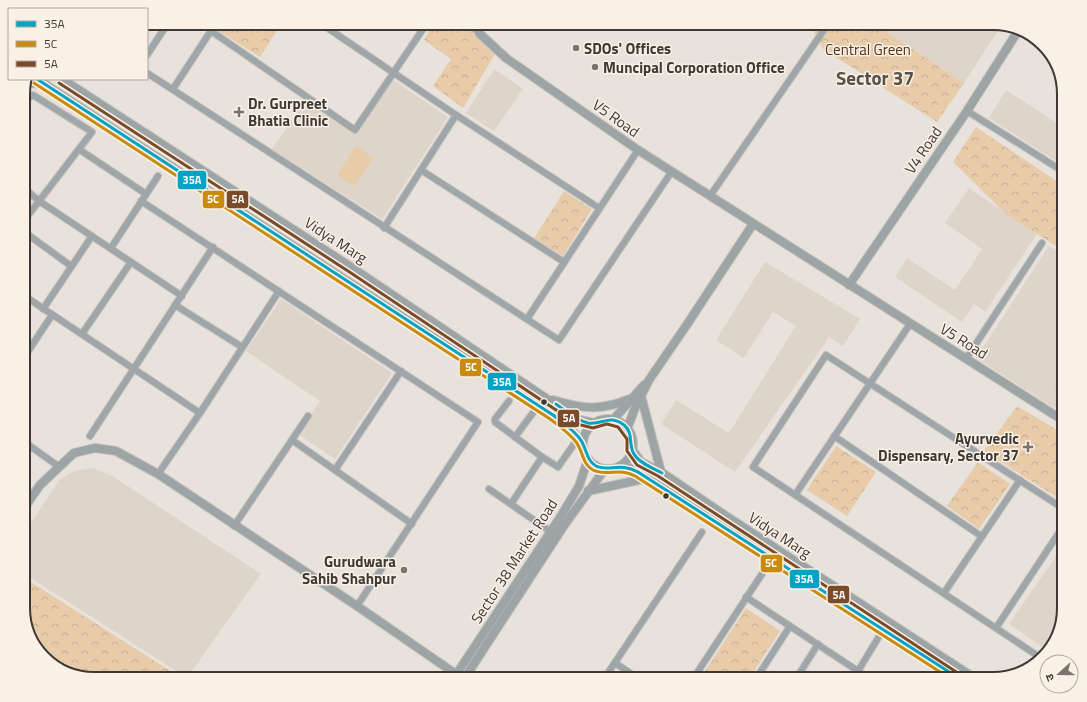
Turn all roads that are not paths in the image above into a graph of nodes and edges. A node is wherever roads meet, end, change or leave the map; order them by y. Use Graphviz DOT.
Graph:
graph roads {
  1 [pos="163,30"];
  2 [pos="330,30"];
  3 [pos="422,30"];
  4 [pos="478,30"];
  5 [pos="824,30"];
  6 [pos="211,31"];
  7 [pos="1015,35"];
  8 [pos="148,53"];
  9 [pos="393,72"];
  10 [pos="148,74"];
  11 [pos="39,80"];
  12 [pos="65,80"];
  13 [pos="31,84"];
  14 [pos="46,84"];
  15 [pos="172,90"];
  16 [pos="30,97"];
  17 [pos="967,111"];
  18 [pos="456,116"];
  19 [pos="80,150"];
  20 [pos="638,150"];
  21 [pos="1057,168"];
  22 [pos="421,170"];
  23 [pos="672,171"];
  24 [pos="158,176"];
  25 [pos="30,193"];
  26 [pos="146,194"];
  27 [pos="710,196"];
  28 [pos="142,200"];
  29 [pos="39,201"];
  30 [pos="599,208"];
  31 [pos="30,213"];
  32 [pos="753,224"];
  33 [pos="384,228"];
  34 [pos="30,236"];
  35 [pos="92,236"];
  36 [pos="1042,243"];
  37 [pos="111,248"];
  38 [pos="213,248"];
  39 [pos="131,262"];
  40 [pos="564,262"];
  41 [pos="72,266"];
  42 [pos="849,285"];
  43 [pos="279,291"];
  44 [pos="182,296"];
  45 [pos="30,300"];
  46 [pos="175,305"];
  47 [pos="43,309"];
  48 [pos="52,315"];
  49 [pos="527,319"];
  50 [pos="910,324"];
  51 [pos="82,334"];
  52 [pos="242,347"];
  53 [pos="30,348"];
  54 [pos="966,359"];
  55 [pos="134,369"];
  56 [pos="401,371"];
  57 [pos="649,380"];
  58 [pos="870,382"];
  59 [pos="641,396"];
  60 [pos="546,398"];
  61 [pos="630,399"];
  62 [pos="509,401"];
  63 [pos="536,410"];
  64 [pos="200,413"];
  65 [pos="308,416"];
  66 [pos="1057,417"];
  67 [pos="613,420"];
  68 [pos="594,424"];
  69 [pos="628,429"];
  70 [pos="90,436"];
  71 [pos="834,436"];
  72 [pos="515,437"];
  73 [pos="292,440"];
  74 [pos="574,444"];
  75 [pos="583,445"];
  76 [pos="30,446"];
  77 [pos="632,449"];
  78 [pos="542,457"];
  79 [pos="588,459"];
  80 [pos="58,466"];
  81 [pos="620,466"];
  82 [pos="605,468"];
  83 [pos="335,470"];
  84 [pos="661,472"];
  85 [pos="158,474"];
  86 [pos="648,478"];
  87 [pos="1020,480"];
  88 [pos="489,489"];
  89 [pos="588,491"];
  90 [pos="796,495"];
  91 [pos="30,500"];
  92 [pos="511,504"];
  93 [pos="1057,504"];
  94 [pos="412,524"];
  95 [pos="234,526"];
  96 [pos="702,532"];
  97 [pos="554,534"];
  98 [pos="981,536"];
  99 [pos="1057,536"];
  100 [pos="762,574"];
  101 [pos="944,593"];
  102 [pos="746,597"];
  103 [pos="357,606"];
  104 [pos="790,626"];
  105 [pos="996,628"];
  106 [pos="883,630"];
  107 [pos="818,644"];
  108 [pos="1036,655"];
  109 [pos="615,663"];
  110 [pos="858,671"];
  111 [pos="452,672"];
  112 [pos="465,672"];
  113 [pos="609,672"];
  114 [pos="628,672"];
  115 [pos="698,672"];
  116 [pos="760,672"];
  117 [pos="800,672"];
  118 [pos="949,672"];
  119 [pos="965,672"];
  1 -- 8 [label="street"];
  2 -- 9 [label="street"];
  3 -- 9 [label="street"];
  4 -- 20 [label="main road, V5 Road"];
  5 -- 27 [label="street"];
  6 -- 9 [label="street"];
  6 -- 15 [label="street"];
  7 -- 17 [label="main road, V4 Road"];
  9 -- 18 [label="street"];
  10 -- 15 [label="street"];
  11 -- 14 [label="main road, Vidya Marg"];
  12 -- 60 [label="main road, Vidya Marg"];
  13 -- 14 [label="main road"];
  14 -- 75 [label="main road, Vidya Marg"];
  15 -- 33 [label="street"];
  16 -- 19 [label="street"];
  17 -- 21 [label="street"];
  17 -- 42 [label="main road, V4 Road"];
  18 -- 22 [label="street"];
  18 -- 30 [label="street"];
  19 -- 26 [label="street"];
  19 -- 29 [label="street"];
  20 -- 23 [label="main road, V5 Road"];
  20 -- 30 [label="street"];
  22 -- 33 [label="street"];
  22 -- 40 [label="street"];
  23 -- 27 [label="main road, V5 Road"];
  23 -- 49 [label="street"];
  24 -- 26 [label="street"];
  25 -- 29 [label="street"];
  26 -- 28 [label="street"];
  27 -- 32 [label="main road, V5 Road"];
  28 -- 37 [label="street"];
  28 -- 38 [label="street"];
  29 -- 31 [label="street"];
  29 -- 35 [label="street"];
  30 -- 40 [label="street"];
  32 -- 42 [label="main road, V5 Road"];
  32 -- 57 [label="main road"];
  33 -- 49 [label="street"];
  34 -- 41 [label="street"];
  35 -- 37 [label="street"];
  35 -- 41 [label="street"];
  36 -- 54 [label="street"];
  37 -- 39 [label="street"];
  38 -- 43 [label="street"];
  38 -- 44 [label="street"];
  39 -- 44 [label="street"];
  39 -- 51 [label="street"];
  40 -- 49 [label="street"];
  41 -- 47 [label="street"];
  42 -- 50 [label="main road, V5 Road"];
  43 -- 52 [label="street"];
  43 -- 56 [label="street"];
  44 -- 46 [label="street"];
  45 -- 47 [label="street"];
  46 -- 52 [label="street"];
  46 -- 55 [label="street"];
  47 -- 48 [label="street"];
  48 -- 51 [label="street"];
  48 -- 53 [label="street"];
  50 -- 54 [label="main road, V5 Road"];
  50 -- 58 [label="street"];
  51 -- 55 [label="street"];
  52 -- 64 [label="street"];
  54 -- 66 [label="main road, V5 Road"];
  55 -- 64 [label="street"];
  55 -- 70 [label="street"];
  56 -- 83 [label="street"];
  56 -- 94 [label="street"];
  57 -- 59 [label="main road"];
  57 -- 61 [label="main road"];
  58 -- 71 [label="street"];
  58 -- 87 [label="street"];
  58 -- 90 [label="street"];
  59 -- 69 [label="main road"];
  59 -- 84 [label="main road"];
  60 -- 61 [label="main road"];
  60 -- 68 [label="main road, Vidya Marg"];
  61 -- 67 [label="main road"];
  62 -- 72 [label="street"];
  63 -- 72 [label="street"];
  64 -- 85 [label="street"];
  65 -- 73 [label="street"];
  67 -- 68 [label="main road"];
  67 -- 69 [label="main road"];
  68 -- 75 [label="main road"];
  69 -- 77 [label="main road, Vidya Marg"];
  71 -- 90 [label="street"];
  71 -- 98 [label="street"];
  72 -- 78 [label="street"];
  73 -- 83 [label="street"];
  73 -- 95 [label="street"];
  74 -- 78 [label="street"];
  75 -- 79 [label="main road, Vidya Marg"];
  76 -- 80 [label="street"];
  77 -- 81 [label="main road"];
  77 -- 84 [label="main road, Vidya Marg"];
  78 -- 92 [label="street"];
  79 -- 82 [label="main road"];
  79 -- 97 [label="main road, Sector 38 Market Road"];
  80 -- 85 [label="main road"];
  80 -- 91 [label="main road"];
  81 -- 82 [label="main road, Vidya Marg"];
  81 -- 86 [label="main road, Vidya Marg"];
  82 -- 89 [label="main road, Sector 38 Market Road"];
  83 -- 94 [label="street"];
  84 -- 119 [label="main road, Vidya Marg"];
  85 -- 95 [label="main road"];
  86 -- 89 [label="main road"];
  86 -- 106 [label="main road, Vidya Marg"];
  87 -- 93 [label="street"];
  87 -- 98 [label="street"];
  88 -- 92 [label="street"];
  89 -- 97 [label="main road, Sector 38 Market Road"];
  90 -- 101 [label="street"];
  92 -- 97 [label="street"];
  94 -- 103 [label="street"];
  95 -- 103 [label="main road"];
  96 -- 109 [label="street"];
  97 -- 112 [label="main road, Sector 38 Market Road"];
  98 -- 101 [label="street"];
  99 -- 105 [label="street"];
  100 -- 102 [label="street"];
  101 -- 105 [label="street"];
  102 -- 104 [label="street"];
  102 -- 115 [label="street"];
  103 -- 111 [label="main road"];
  104 -- 107 [label="street"];
  104 -- 116 [label="street"];
  105 -- 108 [label="street"];
  106 -- 110 [label="street"];
  106 -- 118 [label="main road, Vidya Marg"];
  107 -- 110 [label="street"];
  107 -- 117 [label="street"];
  109 -- 113 [label="street"];
  109 -- 114 [label="street"];
}
